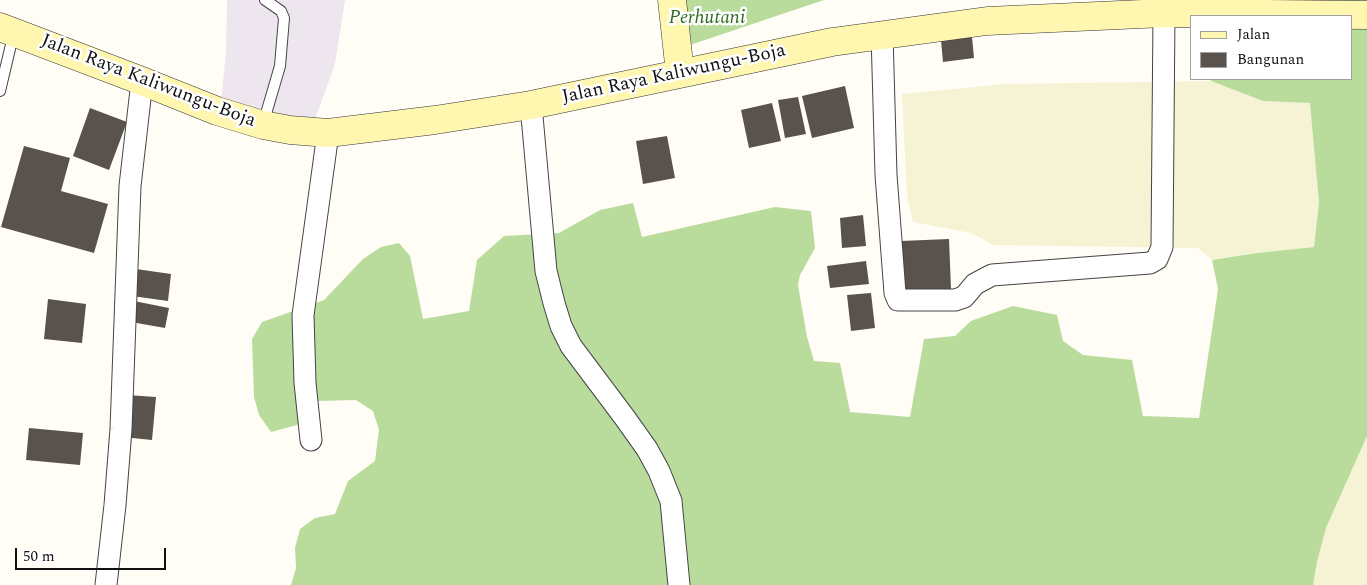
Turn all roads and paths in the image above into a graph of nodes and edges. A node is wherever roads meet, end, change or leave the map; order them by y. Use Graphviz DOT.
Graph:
graph roads {
  1 [pos="265,0"];
  2 [pos="672,0"];
  3 [pos="1164,13"];
  4 [pos="1367,15"];
  5 [pos="7,29"];
  6 [pos="882,34"];
  7 [pos="680,73"];
  8 [pos="142,81"];
  9 [pos="0,91"];
  10 [pos="531,105"];
  11 [pos="263,125"];
  12 [pos="328,133"];
  13 [pos="311,440"];
  14 [pos="106,585"];
  15 [pos="679,585"];
  1 -- 11 [label="lane"];
  2 -- 7 [label="main road"];
  3 -- 4 [label="main road, Jalan Raya Kaliwungu-Boja"];
  3 -- 6 [label="main road, Jalan Raya Kaliwungu-Boja"];
  3 -- 6 [label="street"];
  5 -- 8 [label="main road, Jalan Raya Kaliwungu-Boja"];
  5 -- 9 [label="lane"];
  6 -- 7 [label="main road, Jalan Raya Kaliwungu-Boja"];
  7 -- 10 [label="main road, Jalan Raya Kaliwungu-Boja"];
  8 -- 11 [label="main road, Jalan Raya Kaliwungu-Boja"];
  8 -- 14 [label="street"];
  10 -- 12 [label="main road, Jalan Raya Kaliwungu-Boja"];
  10 -- 15 [label="street"];
  11 -- 12 [label="main road, Jalan Raya Kaliwungu-Boja"];
  12 -- 13 [label="street"];
}
